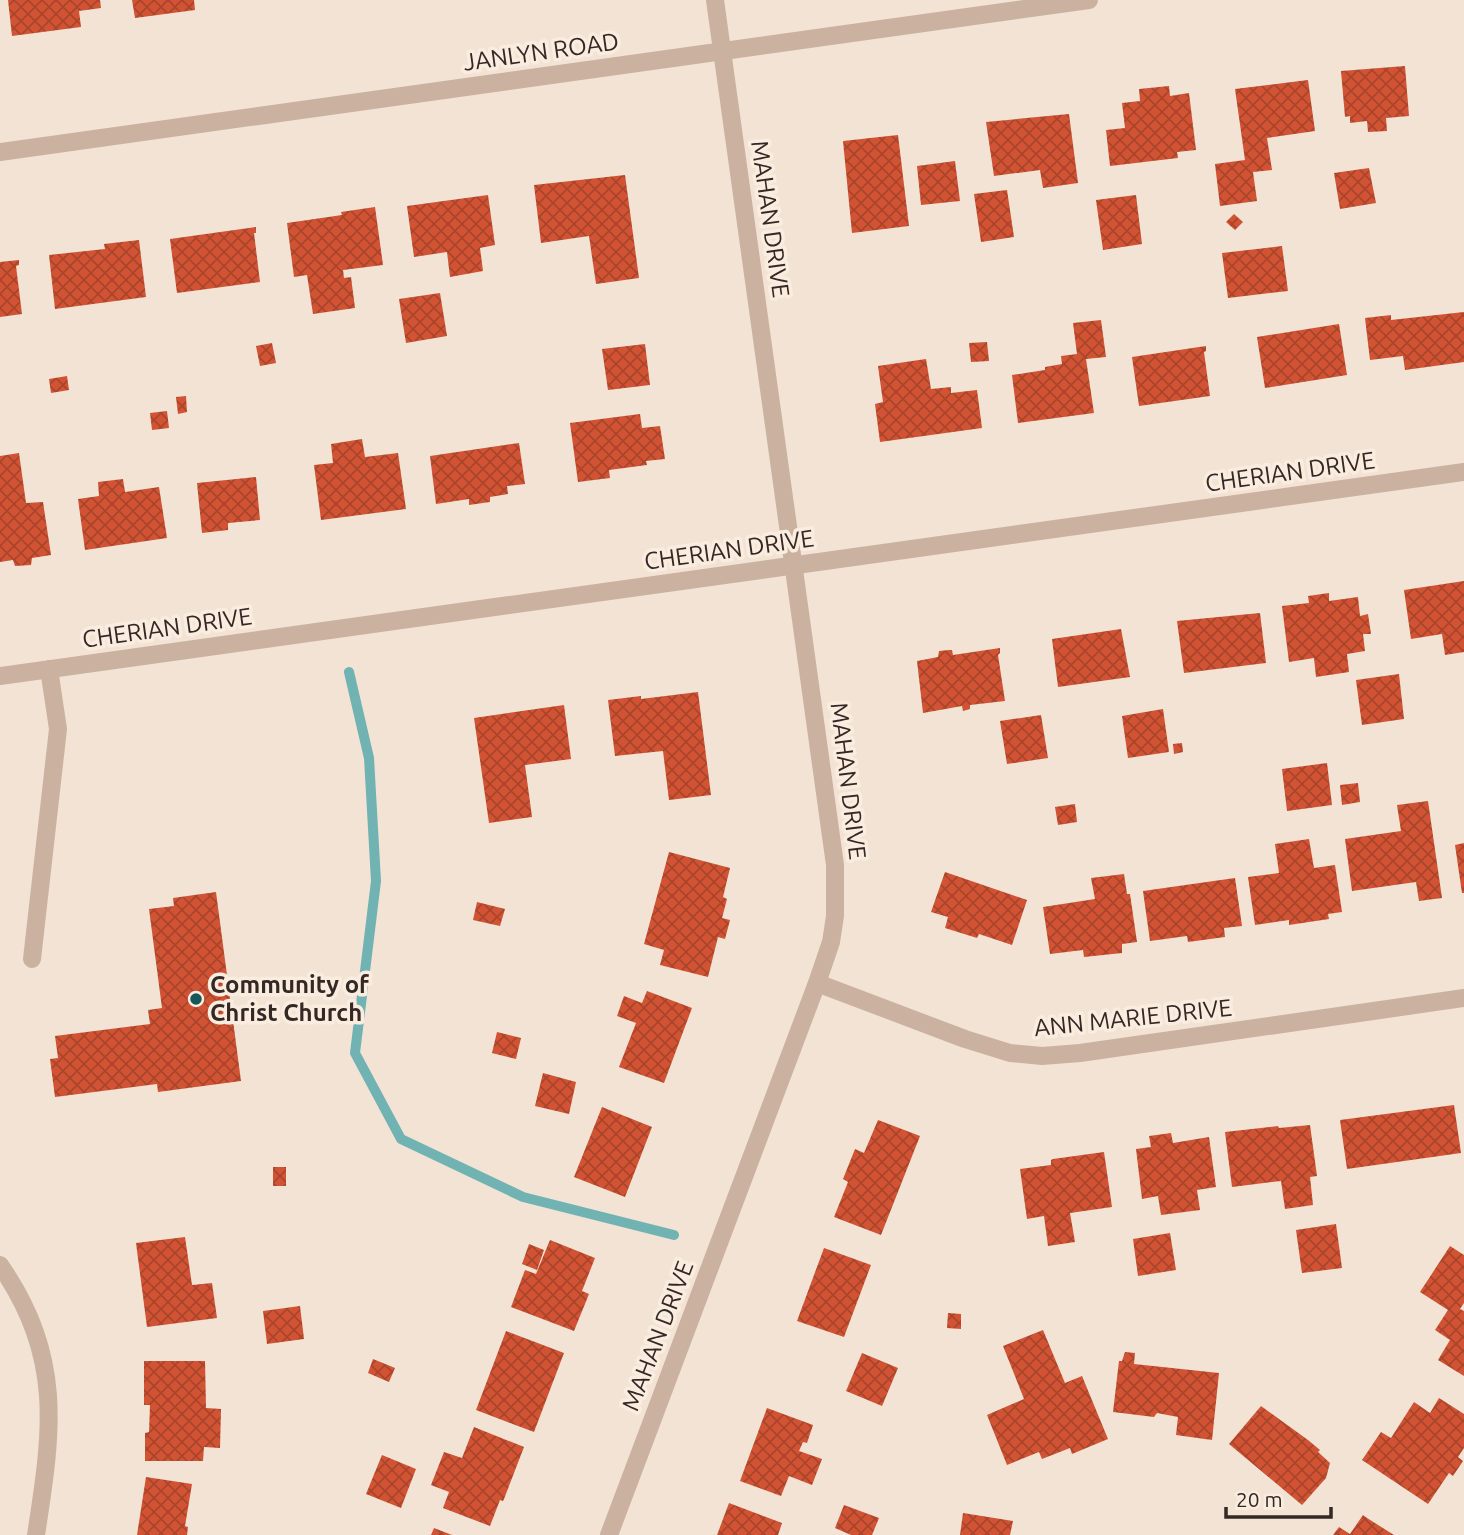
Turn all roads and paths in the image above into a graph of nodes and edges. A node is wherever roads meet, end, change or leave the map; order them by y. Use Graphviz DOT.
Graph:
graph roads {
  1 [pos="715,0"];
  2 [pos="1089,0"];
  3 [pos="723,51"];
  4 [pos="0,152"];
  5 [pos="1464,472"];
  6 [pos="795,566"];
  7 [pos="50,669"];
  8 [pos="0,676"];
  9 [pos="32,959"];
  10 [pos="817,984"];
  11 [pos="1464,998"];
  12 [pos="0,1265"];
  13 [pos="36,1535"];
  14 [pos="609,1535"];
  1 -- 3 [label="street, MAHAN DRIVE"];
  2 -- 3 [label="street, JANLYN ROAD"];
  3 -- 4 [label="street, JANLYN ROAD"];
  3 -- 6 [label="street, MAHAN DRIVE"];
  5 -- 6 [label="street, CHERIAN DRIVE"];
  6 -- 7 [label="street, CHERIAN DRIVE"];
  6 -- 10 [label="street, MAHAN DRIVE"];
  7 -- 8 [label="street, CHERIAN DRIVE"];
  7 -- 9 [label="street"];
  10 -- 11 [label="street, ANN MARIE DRIVE"];
  10 -- 14 [label="street, MAHAN DRIVE"];
  12 -- 13 [label="street"];
}
